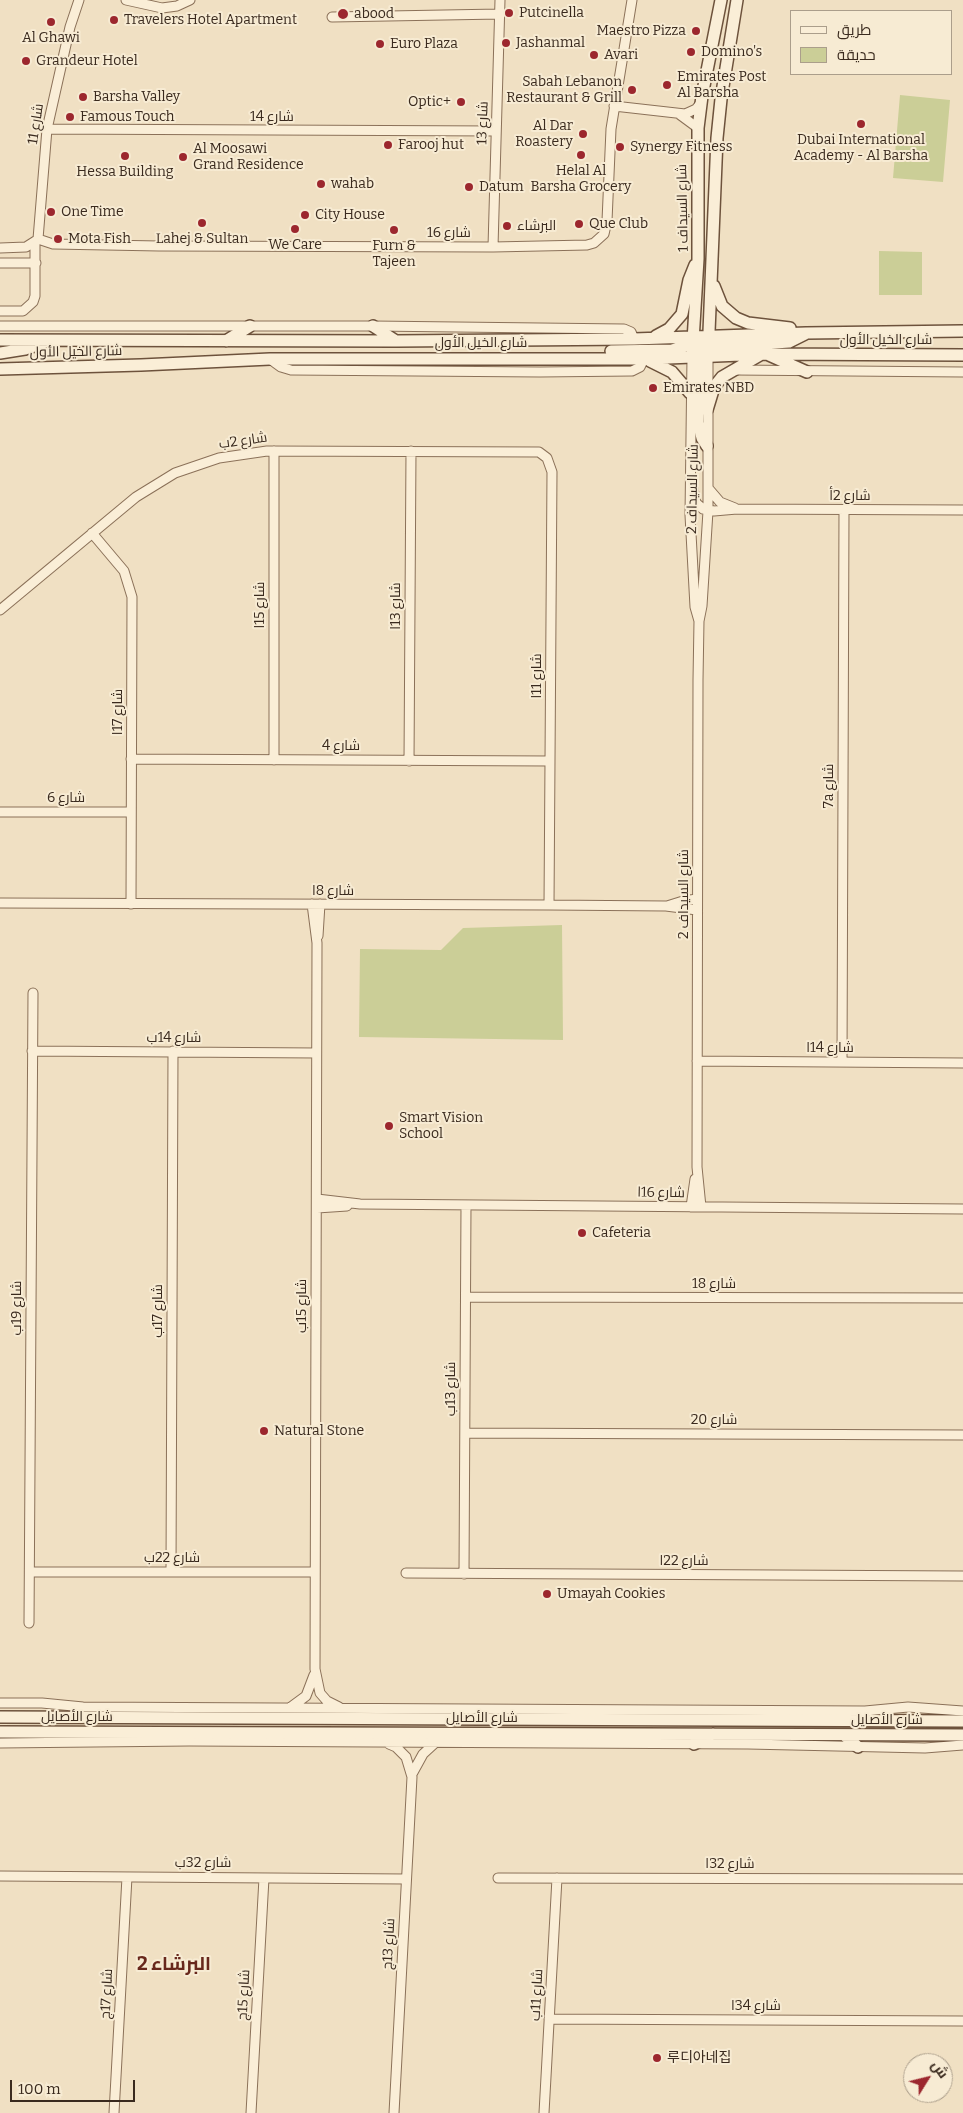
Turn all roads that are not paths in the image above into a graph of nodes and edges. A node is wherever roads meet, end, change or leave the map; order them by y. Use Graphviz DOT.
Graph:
graph roads {
  1 [pos="79,0"];
  2 [pos="126,0"];
  3 [pos="190,0"];
  4 [pos="500,0"];
  5 [pos="632,0"];
  6 [pos="721,0"];
  7 [pos="737,1"];
  8 [pos="500,14"];
  9 [pos="332,17"];
  10 [pos="700,104"];
  11 [pos="614,106"];
  12 [pos="678,114"];
  13 [pos="698,128"];
  14 [pos="47,129"];
  15 [pos="496,132"];
  16 [pos="37,241"];
  17 [pos="493,247"];
  18 [pos="0,248"];
  19 [pos="698,259"];
  20 [pos="0,263"];
  21 [pos="36,264"];
  22 [pos="712,271"];
  23 [pos="0,311"];
  24 [pos="0,326"];
  25 [pos="250,326"];
  26 [pos="373,326"];
  27 [pos="963,331"];
  28 [pos="806,333"];
  29 [pos="651,338"];
  30 [pos="634,339"];
  31 [pos="3,340"];
  32 [pos="49,340"];
  33 [pos="226,341"];
  34 [pos="396,341"];
  35 [pos="701,347"];
  36 [pos="0,353"];
  37 [pos="764,354"];
  38 [pos="963,356"];
  39 [pos="590,358"];
  40 [pos="270,359"];
  41 [pos="645,359"];
  42 [pos="0,369"];
  43 [pos="731,370"];
  44 [pos="807,372"];
  45 [pos="963,372"];
  46 [pos="690,393"];
  47 [pos="707,410"];
  48 [pos="707,446"];
  49 [pos="274,451"];
  50 [pos="411,451"];
  51 [pos="539,452"];
  52 [pos="691,479"];
  53 [pos="708,488"];
  54 [pos="738,509"];
  55 [pos="708,510"];
  56 [pos="844,510"];
  57 [pos="963,510"];
  58 [pos="92,533"];
  59 [pos="0,610"];
  60 [pos="699,621"];
  61 [pos="131,759"];
  62 [pos="274,760"];
  63 [pos="409,761"];
  64 [pos="550,761"];
  65 [pos="0,812"];
  66 [pos="132,812"];
  67 [pos="697,899"];
  68 [pos="0,903"];
  69 [pos="131,904"];
  70 [pos="316,904"];
  71 [pos="549,905"];
  72 [pos="666,906"];
  73 [pos="697,910"];
  74 [pos="32,994"];
  75 [pos="32,1051"];
  76 [pos="173,1051"];
  77 [pos="316,1052"];
  78 [pos="697,1061"];
  79 [pos="842,1062"];
  80 [pos="963,1063"];
  81 [pos="317,1204"];
  82 [pos="466,1205"];
  83 [pos="696,1207"];
  84 [pos="963,1209"];
  85 [pos="466,1297"];
  86 [pos="963,1298"];
  87 [pos="465,1433"];
  88 [pos="963,1435"];
  89 [pos="171,1571"];
  90 [pos="30,1572"];
  91 [pos="315,1572"];
  92 [pos="406,1573"];
  93 [pos="464,1574"];
  94 [pos="963,1576"];
  95 [pos="29,1623"];
  96 [pos="315,1670"];
  97 [pos="0,1703"];
  98 [pos="285,1708"];
  99 [pos="346,1708"];
  100 [pos="963,1711"];
  101 [pos="152,1712"];
  102 [pos="0,1716"];
  103 [pos="378,1718"];
  104 [pos="963,1721"];
  105 [pos="0,1732"];
  106 [pos="714,1733"];
  107 [pos="844,1735"];
  108 [pos="963,1735"];
  109 [pos="188,1737"];
  110 [pos="383,1742"];
  111 [pos="0,1743"];
  112 [pos="435,1743"];
  113 [pos="694,1744"];
  114 [pos="963,1745"];
  115 [pos="858,1747"];
  116 [pos="412,1777"];
  117 [pos="0,1876"];
  118 [pos="127,1877"];
  119 [pos="264,1878"];
  120 [pos="498,1878"];
  121 [pos="557,1878"];
  122 [pos="406,1879"];
  123 [pos="963,1879"];
  124 [pos="549,2019"];
  125 [pos="963,2021"];
  126 [pos="114,2113"];
  127 [pos="251,2113"];
  128 [pos="394,2113"];
  129 [pos="544,2113"];
  1 -- 14 [label="street, شارع 11"];
  2 -- 3 [label="street"];
  4 -- 8 [label="street, شارع 13"];
  5 -- 11 [label="street, شارع 16"];
  6 -- 10 [label="street, شارع السيداف 1"];
  7 -- 22 [label="street, شارع السيداف 1"];
  8 -- 9 [label="street"];
  8 -- 15 [label="street, شارع 13"];
  10 -- 12 [label="street"];
  10 -- 13 [label="street, شارع السيداف 1"];
  11 -- 12 [label="street"];
  11 -- 17 [label="street, شارع 16"];
  12 -- 13 [label="street"];
  13 -- 19 [label="street, شارع السيداف 1"];
  14 -- 15 [label="street, شارع 14"];
  14 -- 16 [label="street, شارع 11"];
  15 -- 17 [label="street, شارع 13"];
  16 -- 17 [label="street, شارع 16"];
  16 -- 18 [label="street"];
  16 -- 21 [label="street, شارع 11"];
  19 -- 29 [label="street"];
  19 -- 35 [label="street, شارع السيداف 1"];
  20 -- 21 [label="street"];
  21 -- 23 [label="street, شارع 11"];
  22 -- 28 [label="street"];
  22 -- 35 [label="street, شارع السيداف 1"];
  24 -- 25 [label="street"];
  25 -- 26 [label="street"];
  25 -- 33 [label="street"];
  26 -- 30 [label="street"];
  26 -- 34 [label="street"];
  27 -- 28 [label="street, شارع الخيل الأول"];
  28 -- 35 [label="street, شارع الخيل الأول"];
  29 -- 30 [label="street, شارع الخيل الأول"];
  29 -- 35 [label="street, شارع الخيل الأول"];
  30 -- 34 [label="street, شارع الخيل الأول"];
  31 -- 32 [label="street, شارع الخيل الأول"];
  32 -- 33 [label="street, شارع الخيل الأول"];
  32 -- 36 [label="street"];
  33 -- 34 [label="street, شارع الخيل الأول"];
  35 -- 37 [label="street, شارع الخيل الأول"];
  35 -- 39 [label="street"];
  35 -- 41 [label="street, شارع الخيل الأول"];
  35 -- 46 [label="street, شارع السيداف 2"];
  35 -- 47 [label="street, شارع السيداف 2"];
  35 -- 48 [label="street"];
  37 -- 38 [label="street, شارع الخيل الأول"];
  37 -- 43 [label="street"];
  37 -- 44 [label="street"];
  39 -- 40 [label="street, شارع الخيل الأول"];
  39 -- 41 [label="street, شارع الخيل الأول"];
  40 -- 41 [label="street"];
  40 -- 42 [label="street, شارع الخيل الأول"];
  41 -- 46 [label="street"];
  43 -- 44 [label="street"];
  43 -- 47 [label="street"];
  44 -- 45 [label="street"];
  46 -- 52 [label="street, شارع السيداف 2"];
  47 -- 48 [label="street, شارع السيداف 2"];
  48 -- 53 [label="street, شارع السيداف 2"];
  49 -- 50 [label="street, شارع 2ب"];
  49 -- 58 [label="street, شارع 2ب"];
  49 -- 62 [label="street, شارع 15ا"];
  50 -- 51 [label="street, شارع 2ب"];
  50 -- 63 [label="street, شارع 13ا"];
  51 -- 64 [label="street, شارع 11ا"];
  52 -- 55 [label="street"];
  52 -- 60 [label="street, شارع السيداف 2"];
  53 -- 54 [label="street, شارع 2أ"];
  53 -- 55 [label="street, شارع السيداف 2"];
  54 -- 55 [label="street, شارع 2أ"];
  54 -- 56 [label="street, شارع 2أ"];
  55 -- 60 [label="street, شارع السيداف 2"];
  56 -- 57 [label="street, شارع 2أ"];
  56 -- 79 [label="street, 7a شارع"];
  58 -- 59 [label="street, شارع 2ب"];
  58 -- 61 [label="street, شارع 17ا"];
  60 -- 67 [label="street, شارع السيداف 2"];
  61 -- 62 [label="street, شارع 4"];
  61 -- 66 [label="street, شارع 17ا"];
  62 -- 63 [label="street, شارع 4"];
  63 -- 64 [label="street, شارع 4"];
  64 -- 71 [label="street, شارع 11ا"];
  65 -- 66 [label="street, شارع 6"];
  66 -- 69 [label="street, شارع 17ا"];
  67 -- 72 [label="street, شارع 8ا"];
  67 -- 73 [label="street, شارع السيداف 2"];
  68 -- 69 [label="street, شارع 8ا"];
  69 -- 70 [label="street, شارع 8ا"];
  70 -- 71 [label="street, شارع 8ا"];
  70 -- 77 [label="street, شارع 15ب"];
  71 -- 72 [label="street, شارع 8ا"];
  72 -- 73 [label="street, شارع 8ا"];
  73 -- 78 [label="street, شارع السيداف 2"];
  74 -- 75 [label="street, شارع 19ب"];
  75 -- 76 [label="street, شارع 14ب"];
  75 -- 90 [label="street, شارع 19ب"];
  76 -- 77 [label="street, شارع 14ب"];
  76 -- 89 [label="street, شارع 17ب"];
  77 -- 81 [label="street, شارع 15ب"];
  78 -- 79 [label="street, شارع 14ا"];
  78 -- 83 [label="street, شارع السيداف 2"];
  79 -- 80 [label="street, شارع 14ا"];
  81 -- 82 [label="street, شارع 16ا"];
  81 -- 91 [label="street, شارع 15ب"];
  82 -- 83 [label="street, شارع 16ا"];
  82 -- 85 [label="street, شارع 13ب"];
  83 -- 84 [label="street, شارع 16ا"];
  85 -- 86 [label="street, شارع 18"];
  85 -- 87 [label="street, شارع 13ب"];
  87 -- 88 [label="street, شارع 20"];
  87 -- 93 [label="street, شارع 13ب"];
  89 -- 90 [label="street, شارع 22ب"];
  89 -- 91 [label="street, شارع 22ب"];
  90 -- 95 [label="street, شارع 19ب"];
  91 -- 96 [label="street, شارع 15ب"];
  92 -- 93 [label="street, شارع 22ا"];
  93 -- 94 [label="street, شارع 22ا"];
  96 -- 98 [label="street, شارع 15ب"];
  96 -- 99 [label="street, شارع 15ب"];
  97 -- 101 [label="street"];
  98 -- 99 [label="street"];
  98 -- 101 [label="street"];
  99 -- 100 [label="street"];
  99 -- 103 [label="street"];
  101 -- 102 [label="street, شارع الأصايل"];
  101 -- 103 [label="street, شارع الأصايل"];
  103 -- 104 [label="street, شارع الأصايل"];
  105 -- 109 [label="street, شارع الأصايل"];
  106 -- 107 [label="street, شارع الأصايل"];
  106 -- 109 [label="street, شارع الأصايل"];
  106 -- 113 [label="street"];
  107 -- 108 [label="street, شارع الأصايل"];
  107 -- 115 [label="street"];
  109 -- 110 [label="street"];
  109 -- 111 [label="street"];
  110 -- 112 [label="street"];
  110 -- 116 [label="street, شارع 13ج"];
  112 -- 113 [label="street"];
  112 -- 116 [label="street, شارع 13ج"];
  113 -- 115 [label="street"];
  114 -- 115 [label="street"];
  116 -- 122 [label="street, شارع 13ج"];
  117 -- 118 [label="street, شارع 32ب"];
  118 -- 119 [label="street, شارع 32ب"];
  118 -- 126 [label="street, شارع 17ج"];
  119 -- 122 [label="street, شارع 32ب"];
  119 -- 127 [label="street, شارع 15ج"];
  120 -- 121 [label="street, شارع 32ا"];
  121 -- 123 [label="street, شارع 32ا"];
  121 -- 124 [label="street, شارع 11ب"];
  122 -- 128 [label="street, شارع 13ج"];
  124 -- 125 [label="street, شارع 34ا"];
  124 -- 129 [label="street, شارع 11ب"];
}
